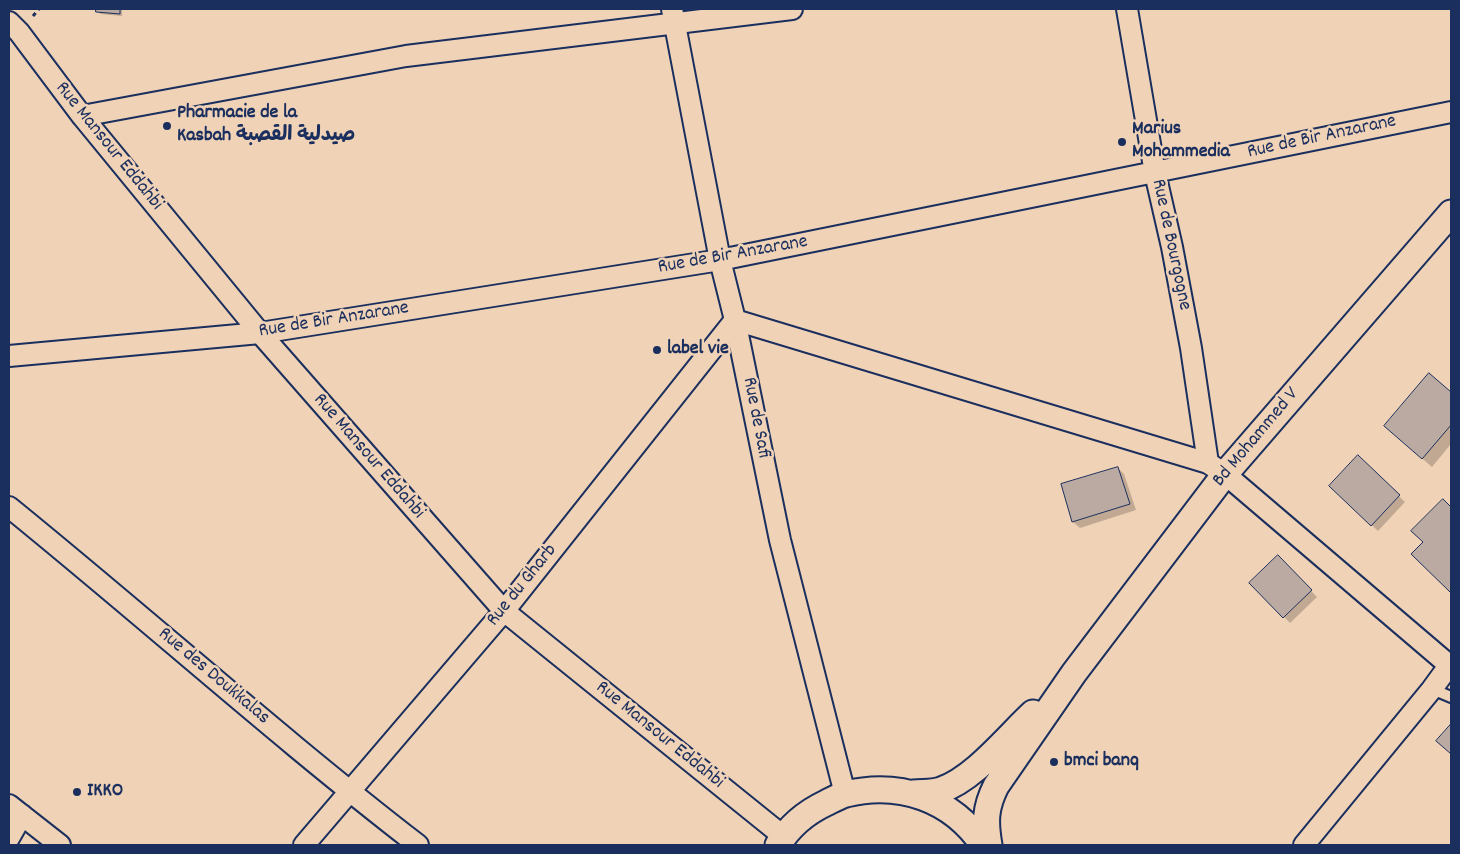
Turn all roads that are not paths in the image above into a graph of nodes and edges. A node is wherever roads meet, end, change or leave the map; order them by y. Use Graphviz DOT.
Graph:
graph roads {
  1 [pos="792,9"];
  2 [pos="1127,9"];
  3 [pos="673,16"];
  4 [pos="9,22"];
  5 [pos="1451,112"];
  6 [pos="82,116"];
  7 [pos="1155,173"];
  8 [pos="1451,213"];
  9 [pos="720,260"];
  10 [pos="735,320"];
  11 [pos="260,333"];
  12 [pos="9,356"];
  13 [pos="1216,468"];
  14 [pos="9,507"];
  15 [pos="504,611"];
  16 [pos="1450,664"];
  17 [pos="1074,672"];
  18 [pos="1432,689"];
  19 [pos="1451,697"];
  20 [pos="349,792"];
  21 [pos="914,793"];
  22 [pos="845,794"];
  23 [pos="15,810"];
  24 [pos="9,838"];
  25 [pos="780,841"];
  26 [pos="60,845"];
  27 [pos="304,845"];
  28 [pos="418,845"];
  29 [pos="983,845"];
  30 [pos="989,845"];
  31 [pos="1304,845"];
  1 -- 3 [label="street"];
  2 -- 7 [label="street, Rue de Bourgogne"];
  3 -- 6 [label="street"];
  3 -- 9 [label="street, Rue de Safi"];
  4 -- 6 [label="street, Rue Mansour Eddahbi"];
  5 -- 7 [label="street, Rue de Bir Anzarane"];
  6 -- 11 [label="street, Rue Mansour Eddahbi"];
  7 -- 9 [label="street, Rue de Bir Anzarane"];
  7 -- 13 [label="street, Rue de Bourgogne"];
  8 -- 13 [label="street, Bd Mohammed V"];
  9 -- 10 [label="street, Rue de Safi"];
  9 -- 11 [label="street, Rue de Bir Anzarane"];
  10 -- 13 [label="street"];
  10 -- 15 [label="street, Rue du Gharb"];
  10 -- 22 [label="street, Rue de Safi"];
  11 -- 12 [label="street, Rue de Bir Anzarane"];
  11 -- 15 [label="street, Rue Mansour Eddahbi"];
  13 -- 16 [label="street"];
  13 -- 17 [label="street, Bd Mohammed V"];
  14 -- 20 [label="street, Rue des Doukkalas"];
  15 -- 20 [label="street, Rue du Gharb"];
  15 -- 25 [label="street, Rue Mansour Eddahbi"];
  16 -- 18 [label="street"];
  17 -- 21 [label="street, Bd Mohammed V"];
  17 -- 30 [label="street, Bd Mohammed V"];
  18 -- 19 [label="lane"];
  18 -- 31 [label="street"];
  20 -- 27 [label="street, Rue du Gharb"];
  20 -- 28 [label="street, Rue des Doukkalas"];
  21 -- 22 [label="street"];
  21 -- 29 [label="street"];
  22 -- 25 [label="street"];
  23 -- 24 [label="street"];
  23 -- 26 [label="street"];
}
